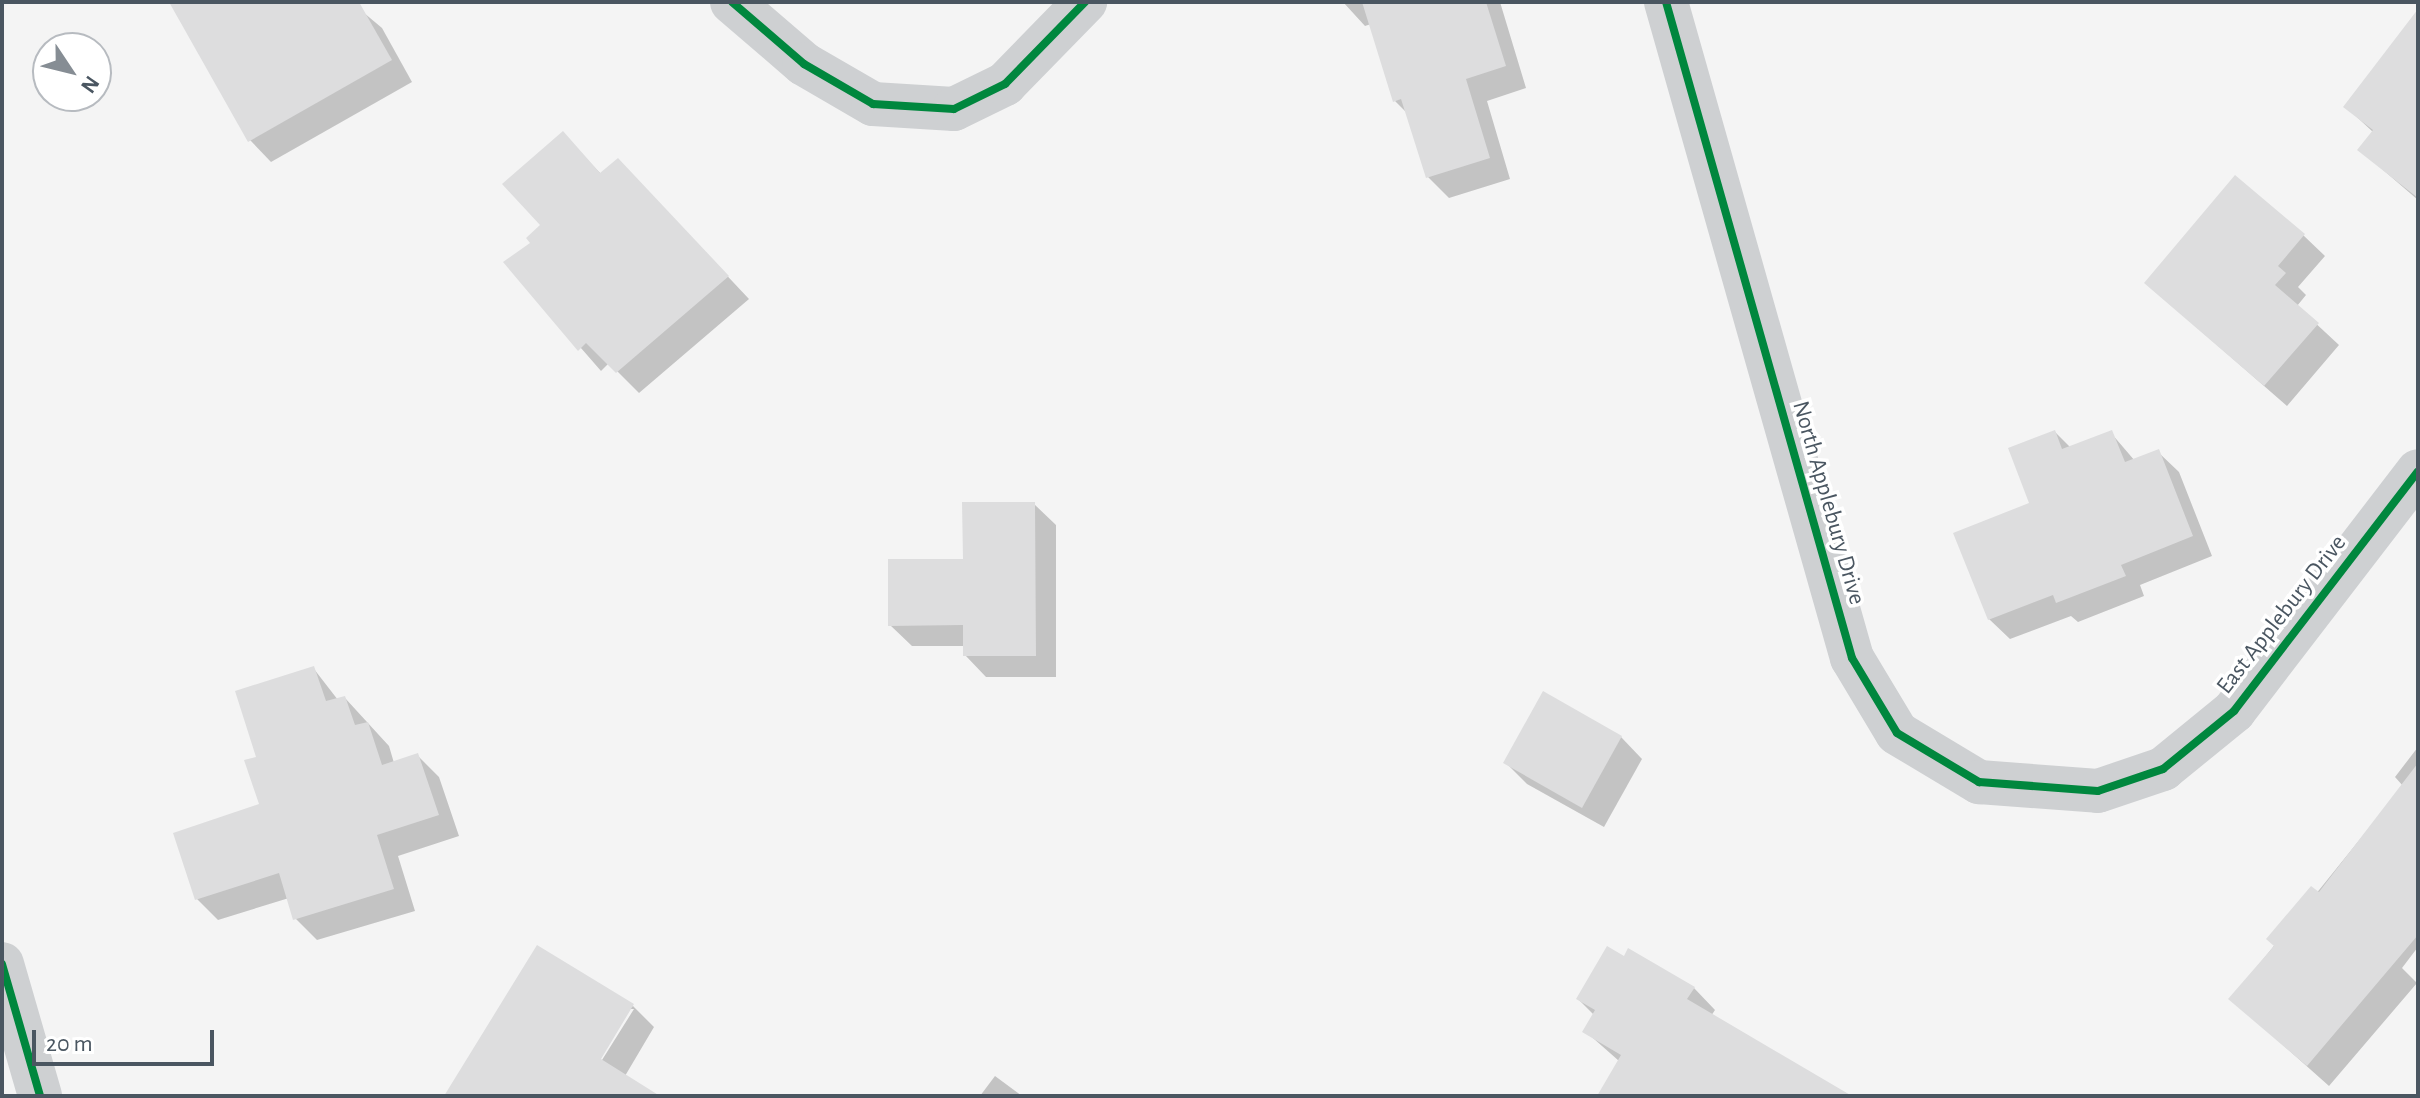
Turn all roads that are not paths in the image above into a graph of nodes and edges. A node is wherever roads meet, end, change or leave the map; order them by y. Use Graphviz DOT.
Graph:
graph roads {
  1 [pos="732,2"];
  2 [pos="1085,2"];
  3 [pos="1666,2"];
  4 [pos="2418,471"];
  5 [pos="2163,769"];
  6 [pos="2,964"];
  7 [pos="40,1096"];
  1 -- 2 [label="street"];
  3 -- 5 [label="street, North Applebury Drive"];
  4 -- 5 [label="street, East Applebury Drive"];
  6 -- 7 [label="street"];
}
